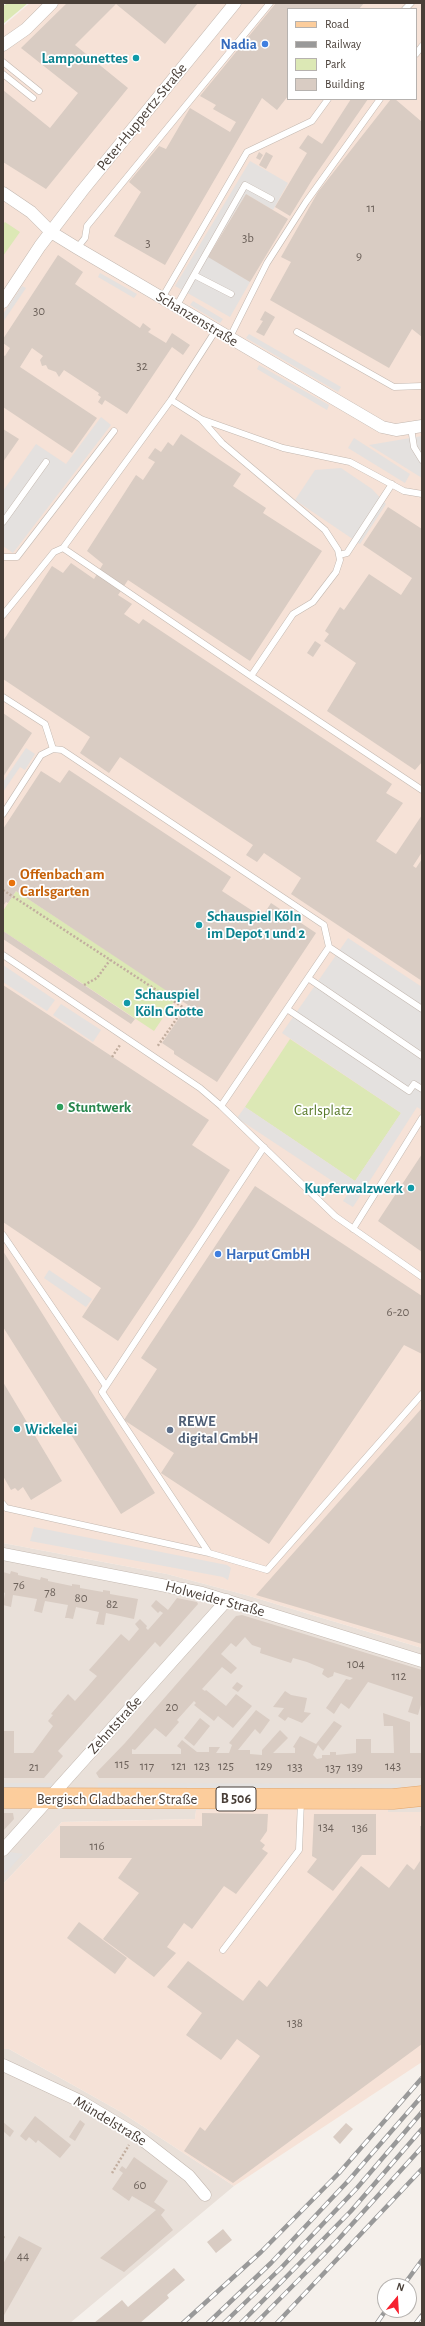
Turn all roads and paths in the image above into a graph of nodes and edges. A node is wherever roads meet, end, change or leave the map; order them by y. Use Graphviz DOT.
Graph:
graph roads {
  1 [pos="52,3"];
  2 [pos="235,3"];
  3 [pos="270,3"];
  4 [pos="3,46"];
  5 [pos="3,62"];
  6 [pos="3,74"];
  7 [pos="39,91"];
  8 [pos="33,98"];
  9 [pos="327,100"];
  10 [pos="379,100"];
  11 [pos="3,193"];
  12 [pos="271,199"];
  13 [pos="51,232"];
  14 [pos="77,248"];
  15 [pos="194,275"];
  16 [pos="230,294"];
  17 [pos="162,298"];
  18 [pos="3,302"];
  19 [pos="176,307"];
  20 [pos="216,330"];
  21 [pos="297,332"];
  22 [pos="229,339"];
  23 [pos="422,386"];
  24 [pos="171,400"];
  25 [pos="201,419"];
  26 [pos="416,427"];
  27 [pos="114,431"];
  28 [pos="422,459"];
  29 [pos="46,462"];
  30 [pos="392,484"];
  31 [pos="422,494"];
  32 [pos="3,522"];
  33 [pos="64,548"];
  34 [pos="339,555"];
  35 [pos="3,558"];
  36 [pos="3,615"];
  37 [pos="251,676"];
  38 [pos="3,697"];
  39 [pos="52,749"];
  40 [pos="422,790"];
  41 [pos="3,814"];
  42 [pos="3,890"];
  43 [pos="329,947"];
  44 [pos="3,955"];
  45 [pos="110,960"];
  46 [pos="308,978"];
  47 [pos="84,985"];
  48 [pos="287,1010"];
  49 [pos="422,1010"];
  50 [pos="156,1048"];
  51 [pos="422,1056"];
  52 [pos="422,1089"];
  53 [pos="221,1106"];
  54 [pos="422,1118"];
  55 [pos="264,1147"];
  56 [pos="353,1229"];
  57 [pos="3,1235"];
  58 [pos="422,1277"];
  59 [pos="106,1386"];
  60 [pos="422,1394"];
  61 [pos="3,1504"];
  62 [pos="209,1552"];
  63 [pos="3,1554"];
  64 [pos="227,1600"];
  65 [pos="422,1661"];
  66 [pos="422,1796"];
  67 [pos="3,1798"];
  68 [pos="50,1798"];
  69 [pos="301,1800"];
  70 [pos="3,1850"];
  71 [pos="223,1950"];
  72 [pos="3,2065"];
  73 [pos="135,2134"];
  74 [pos="112,2173"];
  75 [pos="205,2195"];
  1 -- 4 [label="street"];
  2 -- 13 [label="street, Peter-Huppertz-Straße"];
  3 -- 14 [label="lane"];
  5 -- 7 [label="lane"];
  6 -- 8 [label="lane"];
  9 -- 17 [label="lane"];
  10 -- 22 [label="lane"];
  11 -- 13 [label="street, Schanzenstraße"];
  12 -- 15 [label="lane"];
  13 -- 14 [label="street, Schanzenstraße"];
  13 -- 18 [label="street"];
  14 -- 17 [label="street, Schanzenstraße"];
  15 -- 16 [label="lane"];
  15 -- 19 [label="lane"];
  17 -- 19 [label="street, Schanzenstraße"];
  19 -- 20 [label="street, Schanzenstraße"];
  20 -- 22 [label="street, Schanzenstraße"];
  20 -- 24 [label="lane"];
  21 -- 23 [label="lane"];
  22 -- 26 [label="street, Schanzenstraße"];
  24 -- 25 [label="lane"];
  24 -- 33 [label="lane"];
  25 -- 30 [label="lane"];
  25 -- 34 [label="lane"];
  26 -- 28 [label="lane"];
  27 -- 35 [label="lane"];
  29 -- 32 [label="lane"];
  30 -- 31 [label="lane"];
  30 -- 34 [label="lane"];
  33 -- 36 [label="lane"];
  33 -- 37 [label="lane"];
  34 -- 37 [label="lane"];
  37 -- 40 [label="lane"];
  38 -- 39 [label="lane"];
  39 -- 41 [label="lane"];
  39 -- 43 [label="lane"];
  42 -- 45 [label="path"];
  43 -- 46 [label="lane"];
  43 -- 49 [label="lane"];
  44 -- 53 [label="lane"];
  45 -- 47 [label="path"];
  45 -- 50 [label="path"];
  46 -- 48 [label="lane"];
  46 -- 51 [label="lane"];
  48 -- 52 [label="lane"];
  48 -- 53 [label="lane"];
  53 -- 55 [label="lane"];
  54 -- 56 [label="lane"];
  55 -- 56 [label="lane"];
  55 -- 59 [label="lane"];
  56 -- 58 [label="lane"];
  57 -- 59 [label="lane"];
  59 -- 62 [label="lane"];
  60 -- 62 [label="lane"];
  61 -- 62 [label="lane"];
  63 -- 64 [label="street, Holweider Straße"];
  64 -- 65 [label="street, Holweider Straße"];
  64 -- 68 [label="street, Zehntstraße"];
  66 -- 69 [label="main road, Bergisch Gladbacher Straße / B 506"];
  67 -- 68 [label="main road, Bergisch Gladbacher Straße / B 506"];
  68 -- 69 [label="main road, Bergisch Gladbacher Straße / B 506"];
  68 -- 70 [label="street, Zehntstraße"];
  69 -- 71 [label="lane"];
  72 -- 73 [label="street, Mündelstraße"];
  73 -- 74 [label="path"];
  73 -- 75 [label="street, Mündelstraße"];
}
